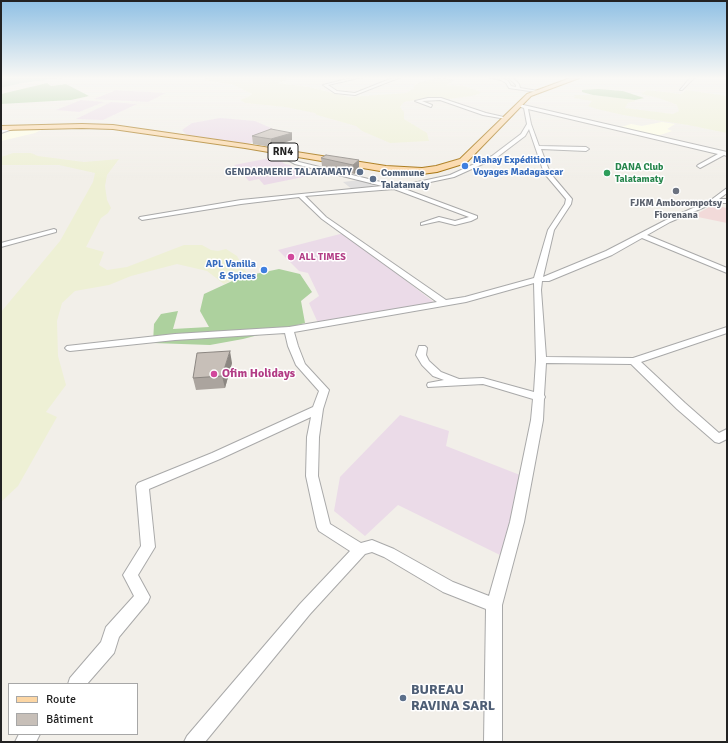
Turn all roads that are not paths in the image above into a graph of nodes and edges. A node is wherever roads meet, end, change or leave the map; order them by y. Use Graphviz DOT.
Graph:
graph roads {
  1 [pos="478,112"];
  2 [pos="514,112"];
  3 [pos="524,112"];
  4 [pos="547,112"];
  5 [pos="506,118"];
  6 [pos="529,124"];
  7 [pos="1,128"];
  8 [pos="11,128"];
  9 [pos="1,132"];
  10 [pos="538,147"];
  11 [pos="586,149"];
  12 [pos="290,153"];
  13 [pos="725,153"];
  14 [pos="700,166"];
  15 [pos="393,187"];
  16 [pos="727,190"];
  17 [pos="300,195"];
  18 [pos="713,201"];
  19 [pos="727,201"];
  20 [pos="142,218"];
  21 [pos="423,224"];
  22 [pos="54,231"];
  23 [pos="641,236"];
  24 [pos="1,245"];
  25 [pos="727,271"];
  26 [pos="538,279"];
  27 [pos="444,303"];
  28 [pos="289,330"];
  29 [pos="727,330"];
  30 [pos="70,348"];
  31 [pos="422,348"];
  32 [pos="541,360"];
  33 [pos="634,361"];
  34 [pos="458,382"];
  35 [pos="432,385"];
  36 [pos="540,397"];
  37 [pos="318,409"];
  38 [pos="727,433"];
  39 [pos="360,550"];
  40 [pos="494,605"];
  41 [pos="77,683"];
  42 [pos="193,742"];
  43 [pos="493,742"];
  1 -- 5 [label="street"];
  2 -- 5 [label="main road, RN4"];
  3 -- 6 [label="street"];
  4 -- 13 [label="street"];
  5 -- 12 [label="main road, RN4"];
  6 -- 10 [label="street"];
  6 -- 15 [label="street"];
  7 -- 8 [label="main road, RN4"];
  8 -- 9 [label="street"];
  8 -- 12 [label="main road, RN4"];
  10 -- 11 [label="street"];
  10 -- 26 [label="street"];
  12 -- 15 [label="street"];
  13 -- 14 [label="street"];
  15 -- 17 [label="street"];
  15 -- 21 [label="street"];
  16 -- 18 [label="street"];
  17 -- 20 [label="street"];
  17 -- 27 [label="street"];
  18 -- 19 [label="street"];
  18 -- 23 [label="street"];
  22 -- 24 [label="street"];
  23 -- 25 [label="street"];
  23 -- 26 [label="street"];
  26 -- 27 [label="street"];
  26 -- 32 [label="street"];
  27 -- 28 [label="street"];
  28 -- 30 [label="street"];
  28 -- 37 [label="street"];
  29 -- 33 [label="street"];
  31 -- 34 [label="street"];
  32 -- 33 [label="street"];
  32 -- 36 [label="street"];
  33 -- 38 [label="street"];
  34 -- 35 [label="street"];
  34 -- 36 [label="street"];
  36 -- 40 [label="street"];
  37 -- 39 [label="street"];
  37 -- 41 [label="street"];
  39 -- 40 [label="street"];
  39 -- 42 [label="street"];
  40 -- 43 [label="street"];
}
